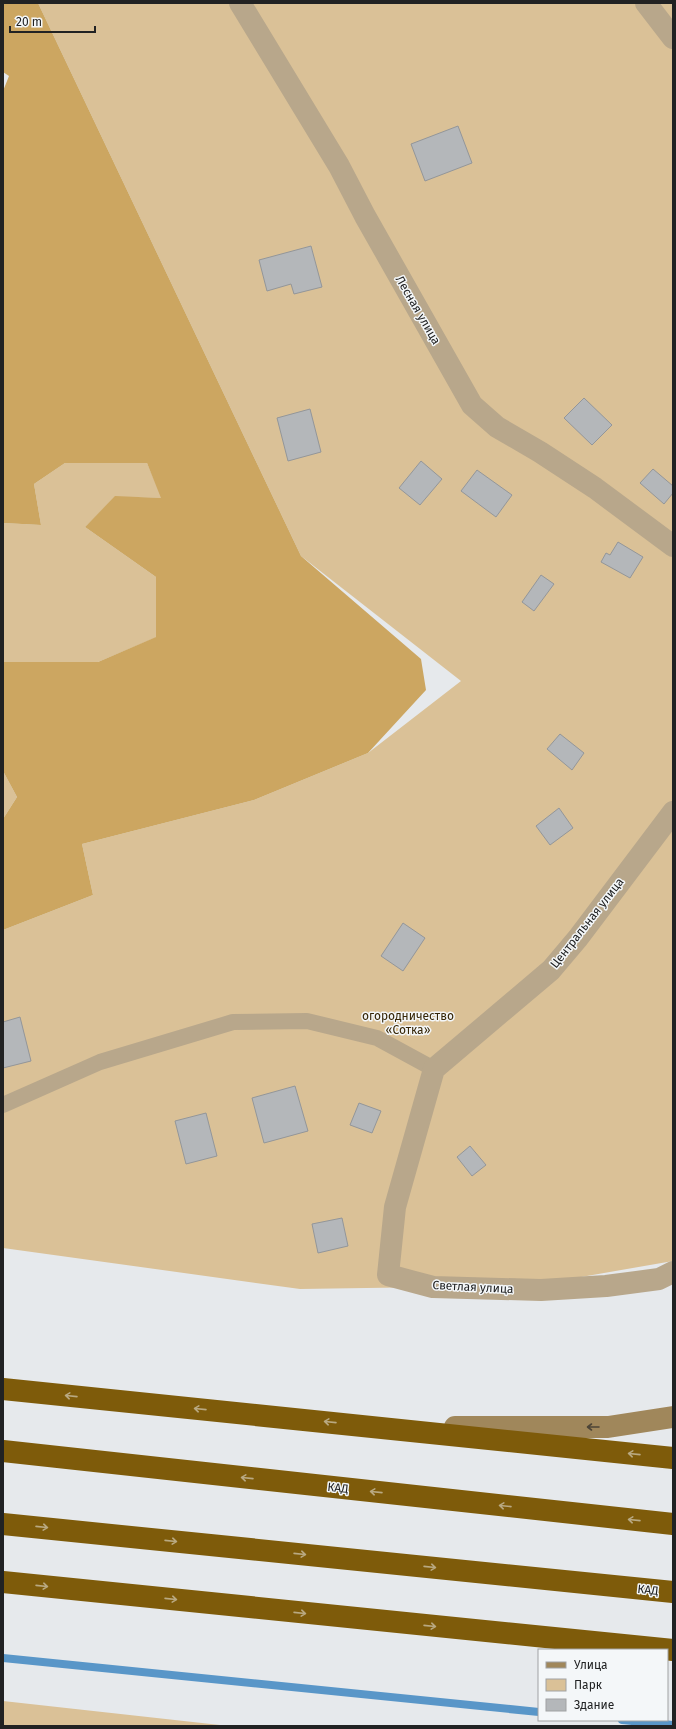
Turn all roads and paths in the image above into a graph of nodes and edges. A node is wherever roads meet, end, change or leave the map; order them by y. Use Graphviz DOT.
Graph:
graph roads {
  1 [pos="240,3"];
  2 [pos="646,3"];
  3 [pos="673,38"];
  4 [pos="673,546"];
  5 [pos="673,812"];
  6 [pos="434,1069"];
  7 [pos="3,1105"];
  8 [pos="673,1272"];
  9 [pos="3,1389"];
  10 [pos="673,1417"];
  11 [pos="369,1426"];
  12 [pos="3,1451"];
  13 [pos="673,1458"];
  14 [pos="3,1524"];
  15 [pos="673,1524"];
  16 [pos="3,1582"];
  17 [pos="673,1592"];
  18 [pos="663,1649"];
  1 -- 4 [label="street, Лесная улица"];
  2 -- 3 [label="street"];
  5 -- 6 [label="street, Центральная улица"];
  6 -- 7 [label="lane"];
  6 -- 8 [label="street, Светлая улица"];
  11 -- 9 [label="highway, one-way"];
  10 -- 11 [label="main road, one-way"];
  13 -- 11 [label="highway, one-way"];
  15 -- 12 [label="highway, КАД, one-way"];
  14 -- 17 [label="highway, КАД, one-way"];
  16 -- 18 [label="highway, one-way"];
}
